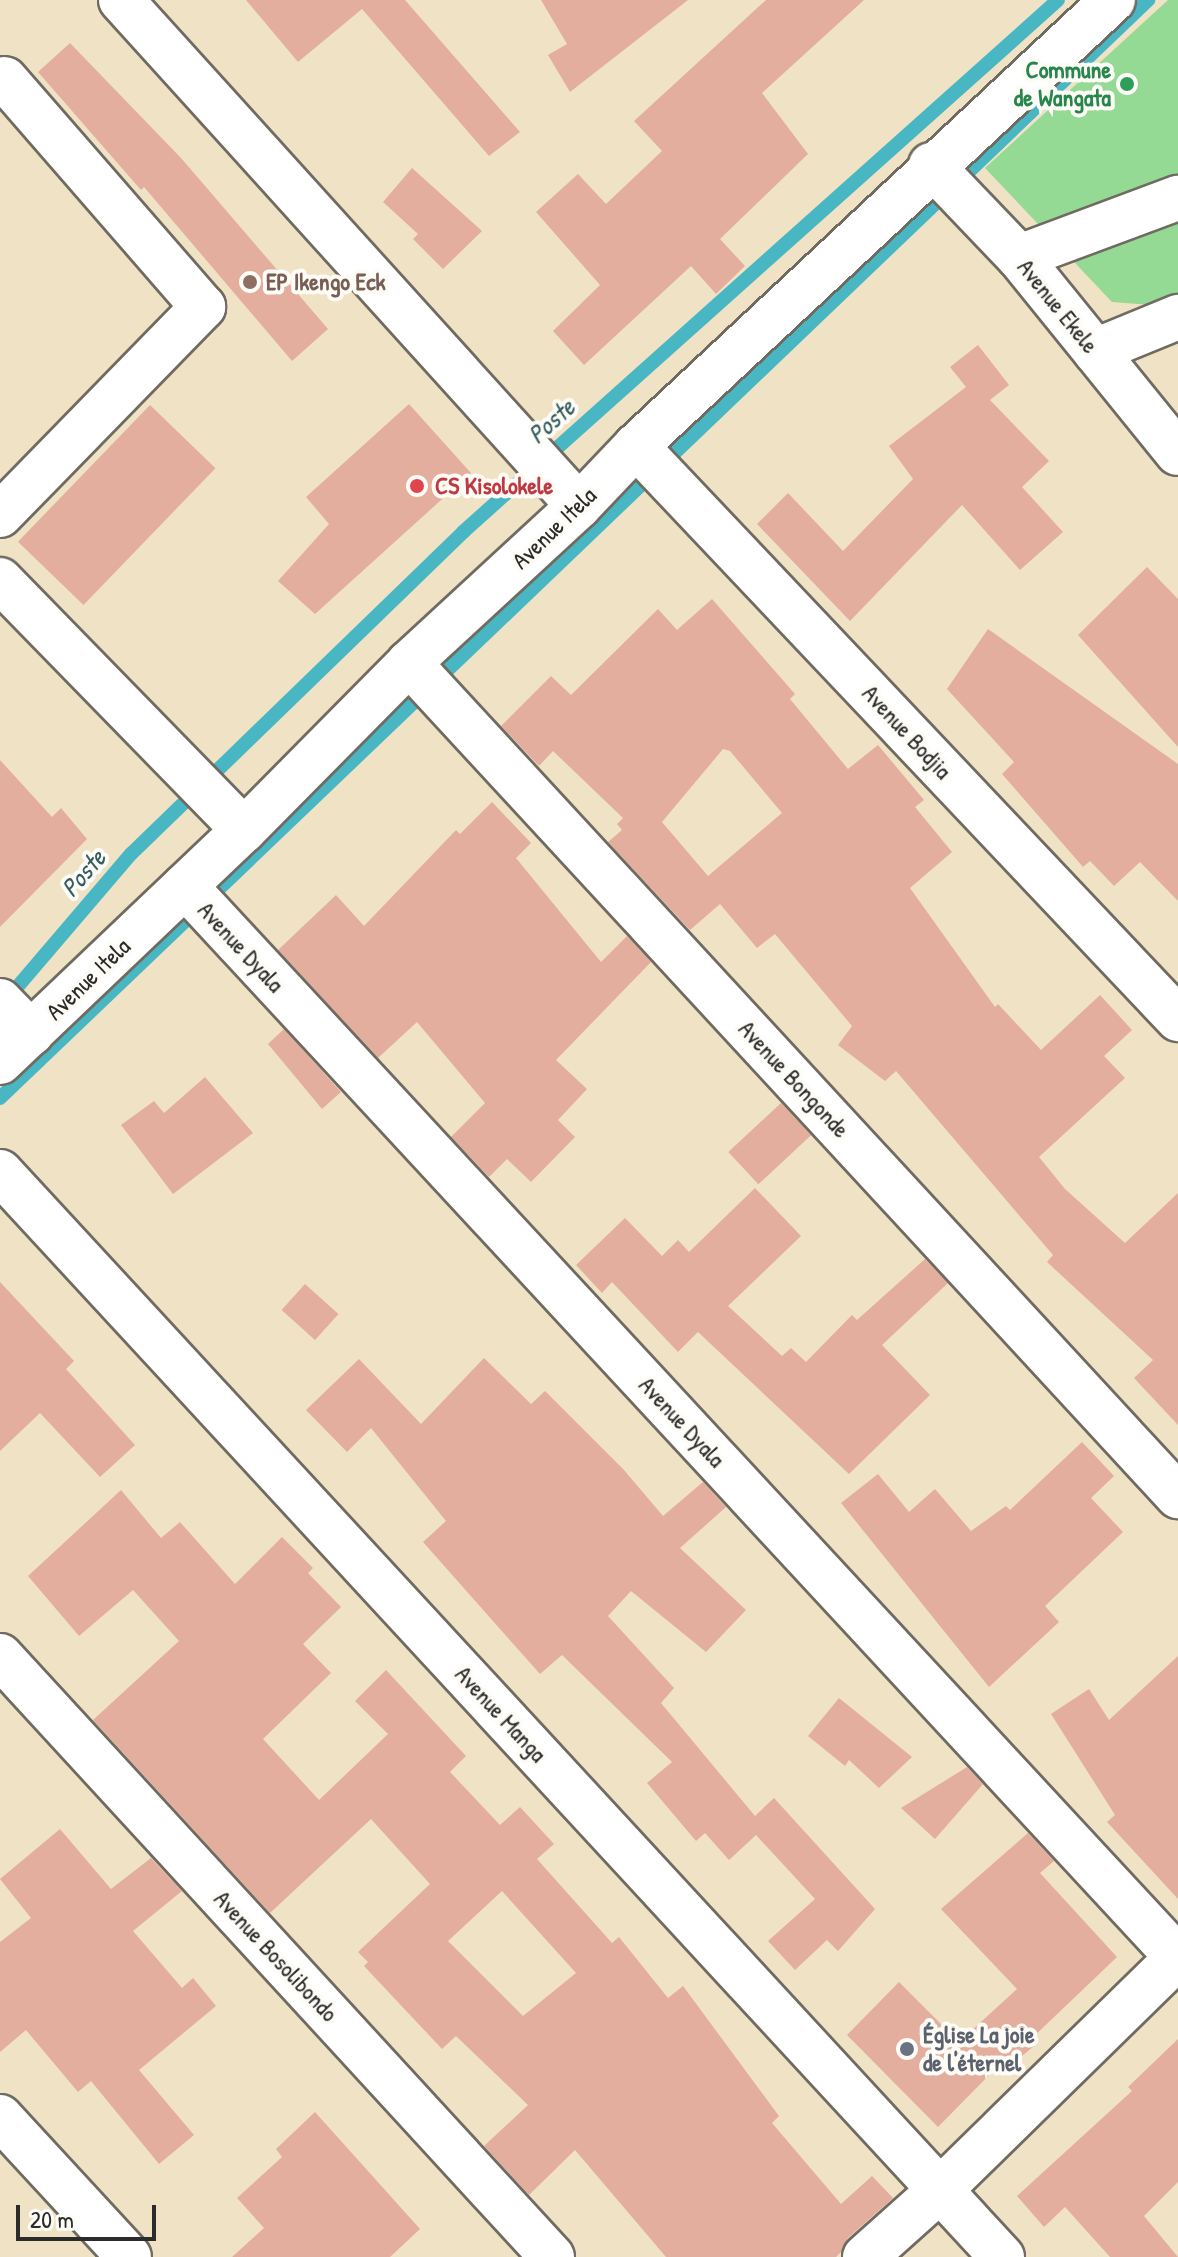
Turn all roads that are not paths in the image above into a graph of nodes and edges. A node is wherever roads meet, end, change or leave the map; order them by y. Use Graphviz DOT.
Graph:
graph roads {
  1 [pos="121,0"];
  2 [pos="1113,0"];
  3 [pos="5,79"];
  4 [pos="931,165"];
  5 [pos="1178,198"];
  6 [pos="1019,257"];
  7 [pos="1178,317"];
  8 [pos="1095,351"];
  9 [pos="636,446"];
  10 [pos="1178,453"];
  11 [pos="579,506"];
  12 [pos="0,515"];
  13 [pos="0,580"];
  14 [pos="409,663"];
  15 [pos="244,830"];
  16 [pos="185,886"];
  17 [pos="0,1001"];
  18 [pos="1178,1019"];
  19 [pos="31,1033"];
  20 [pos="0,1062"];
  21 [pos="0,1172"];
  22 [pos="1178,1496"];
  23 [pos="0,1656"];
  24 [pos="1178,1957"];
  25 [pos="0,2117"];
  26 [pos="940,2190"];
  27 [pos="129,2257"];
  28 [pos="552,2257"];
  29 [pos="865,2257"];
  30 [pos="1002,2257"];
  1 -- 11 [label="street"];
  2 -- 4 [label="street, Avenue Itela"];
  3 -- 12 [label="street"];
  4 -- 6 [label="street, Avenue Ekele"];
  4 -- 9 [label="street, Avenue Itela"];
  5 -- 6 [label="street"];
  6 -- 8 [label="street, Avenue Ekele"];
  7 -- 8 [label="street"];
  8 -- 10 [label="street, Avenue Ekele"];
  9 -- 11 [label="street, Avenue Itela"];
  9 -- 18 [label="street, Avenue Bodjia"];
  11 -- 14 [label="street, Avenue Itela"];
  13 -- 15 [label="street"];
  14 -- 15 [label="street, Avenue Itela"];
  14 -- 22 [label="street, Avenue Bongonde"];
  15 -- 16 [label="street, Avenue Itela"];
  16 -- 19 [label="street, Avenue Itela"];
  16 -- 24 [label="street, Avenue Dyala"];
  17 -- 19 [label="street"];
  19 -- 20 [label="street, Avenue Itela"];
  21 -- 26 [label="street, Avenue Manga"];
  23 -- 28 [label="street, Avenue Bosolibondo"];
  24 -- 26 [label="street"];
  25 -- 27 [label="street"];
  26 -- 29 [label="street"];
  26 -- 30 [label="street, Avenue Manga"];
}
